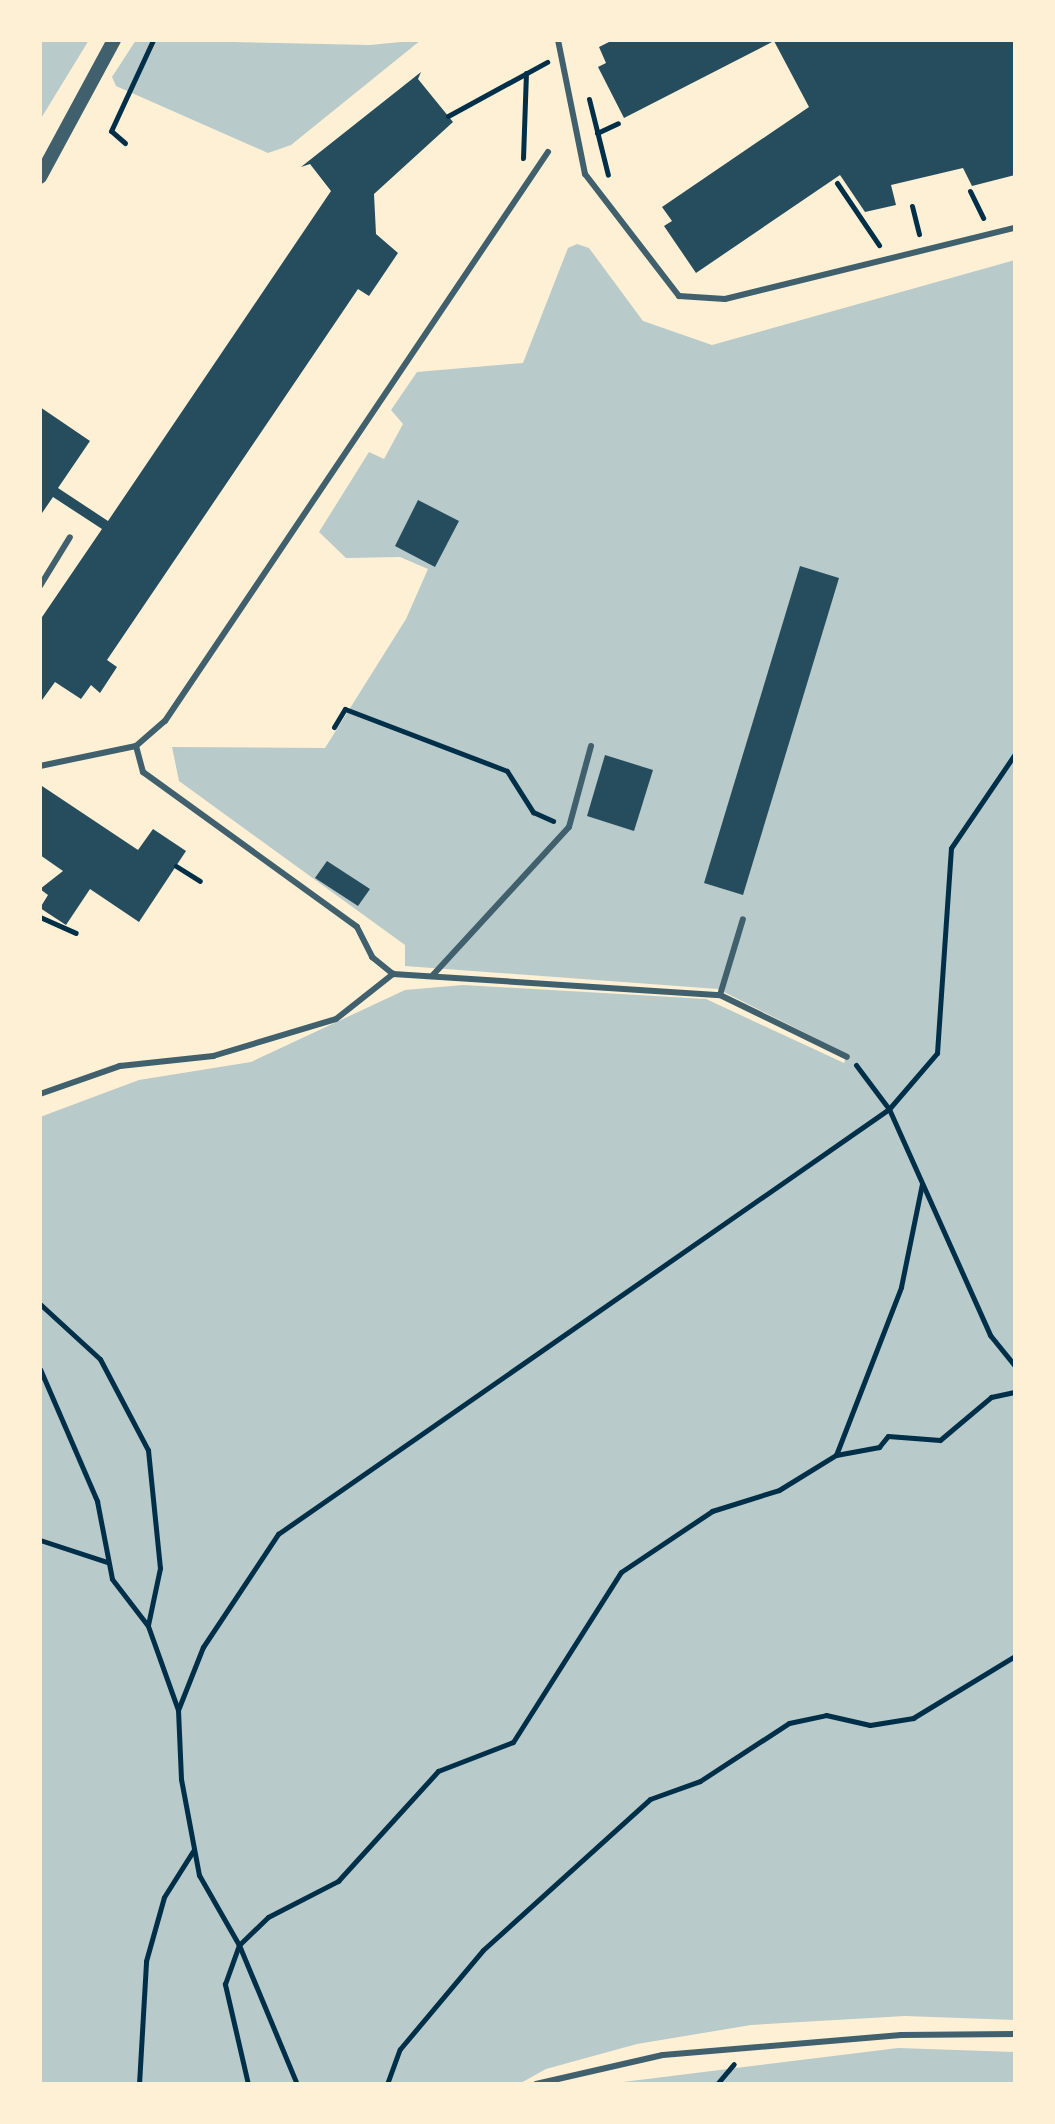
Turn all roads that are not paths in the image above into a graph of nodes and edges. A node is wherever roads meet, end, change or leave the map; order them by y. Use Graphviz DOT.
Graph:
graph roads {
  1 [pos="114,40"];
  2 [pos="558,40"];
  3 [pos="548,152"];
  4 [pos="40,177"];
  5 [pos="1015,228"];
  6 [pos="70,537"];
  7 [pos="40,586"];
  8 [pos="136,746"];
  9 [pos="591,746"];
  10 [pos="40,766"];
  11 [pos="743,919"];
  12 [pos="393,974"];
  13 [pos="432,976"];
  14 [pos="720,995"];
  15 [pos="847,1057"];
  16 [pos="40,1094"];
  17 [pos="1015,2034"];
  18 [pos="536,2084"];
  1 -- 4 [label="street"];
  2 -- 5 [label="lane"];
  3 -- 8 [label="lane"];
  6 -- 7 [label="lane"];
  8 -- 10 [label="lane"];
  8 -- 12 [label="lane"];
  9 -- 13 [label="lane"];
  11 -- 14 [label="lane"];
  12 -- 13 [label="lane"];
  12 -- 16 [label="lane"];
  13 -- 14 [label="lane"];
  14 -- 15 [label="lane"];
  17 -- 18 [label="lane"];
}
